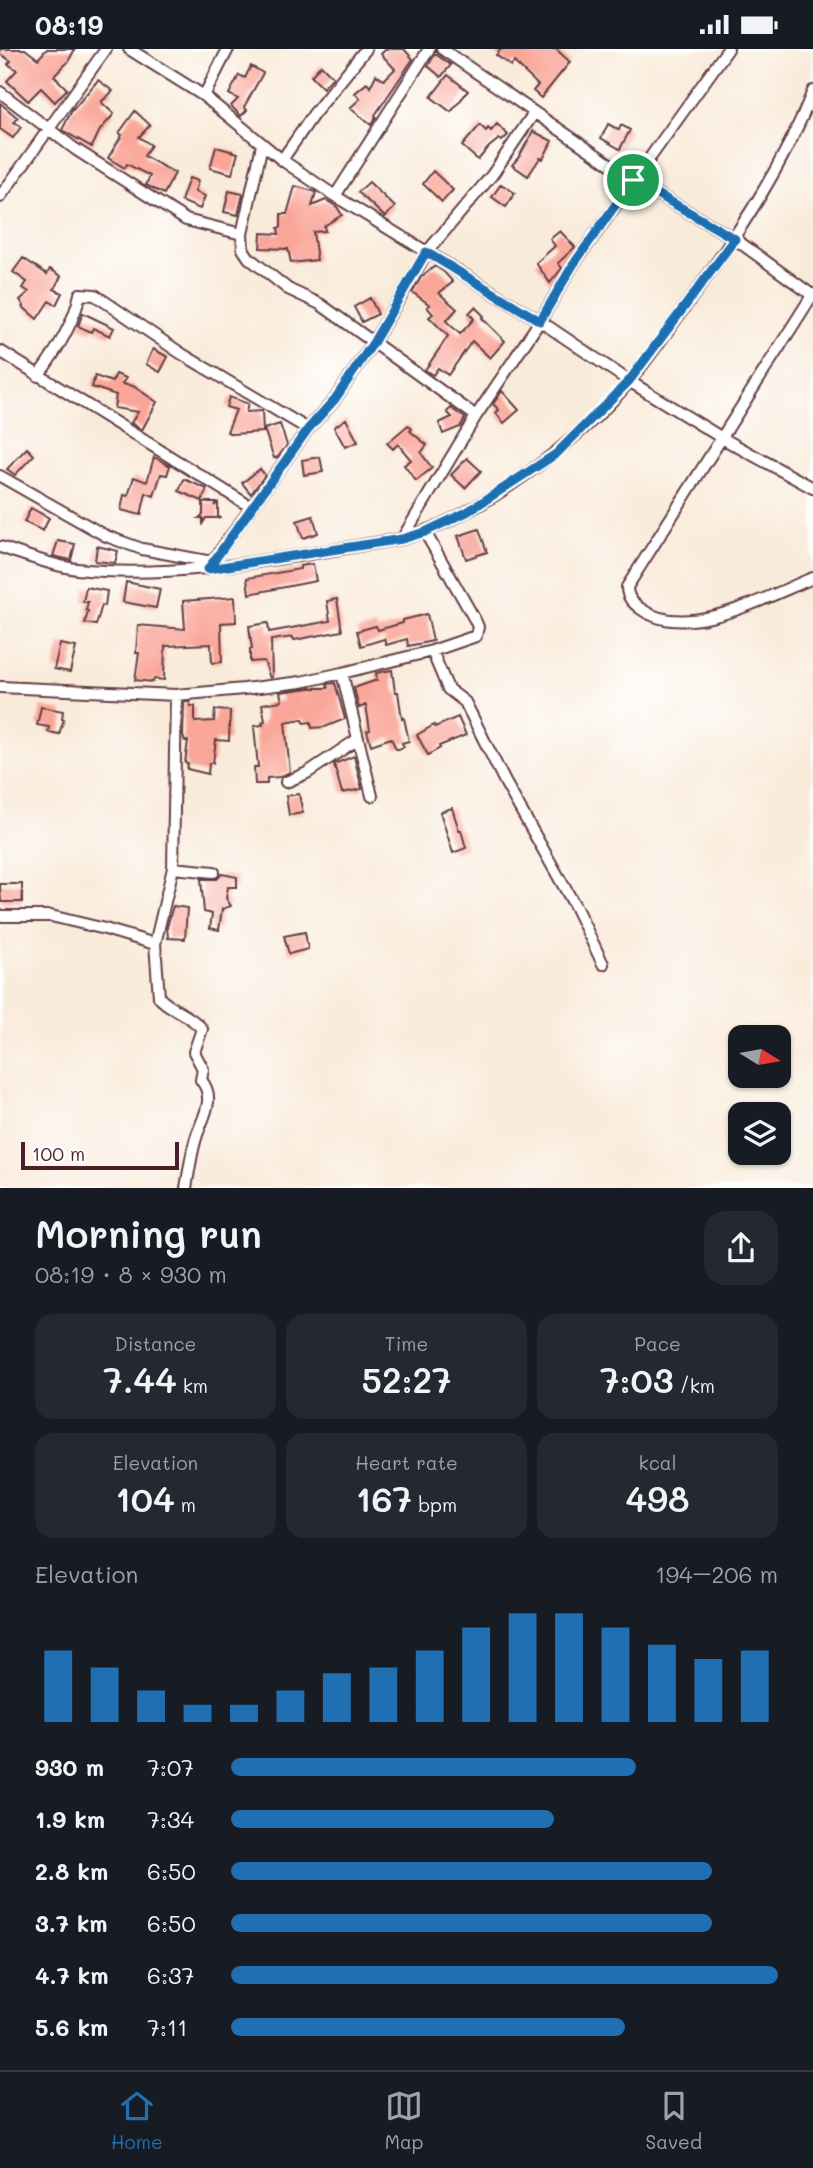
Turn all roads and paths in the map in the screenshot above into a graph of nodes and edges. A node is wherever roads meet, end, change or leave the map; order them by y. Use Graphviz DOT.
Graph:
graph roads {
  1 [pos="106,49"];
  2 [pos="129,49"];
  3 [pos="228,49"];
  4 [pos="366,49"];
  5 [pos="429,49"];
  6 [pos="442,49"];
  7 [pos="728,49"];
  8 [pos="813,91"];
  9 [pos="0,92"];
  10 [pos="204,96"];
  11 [pos="534,113"];
  12 [pos="49,129"];
  13 [pos="262,145"];
  14 [pos="282,160"];
  15 [pos="633,180"];
  16 [pos="335,196"];
  17 [pos="0,197"];
  18 [pos="242,234"];
  19 [pos="735,239"];
  20 [pos="426,252"];
  21 [pos="813,294"];
  22 [pos="540,321"];
  23 [pos="373,343"];
  24 [pos="0,351"];
  25 [pos="38,376"];
  26 [pos="629,381"];
  27 [pos="476,416"];
  28 [pos="308,429"];
  29 [pos="722,438"];
  30 [pos="0,476"];
  31 [pos="813,488"];
  32 [pos="251,506"];
  33 [pos="425,532"];
  34 [pos="402,539"];
  35 [pos="0,547"];
  36 [pos="210,565"];
  37 [pos="813,578"];
  38 [pos="432,651"];
  39 [pos="342,673"];
  40 [pos="0,687"];
  41 [pos="176,695"];
  42 [pos="358,739"];
  43 [pos="286,782"];
  44 [pos="372,796"];
  45 [pos="173,869"];
  46 [pos="214,872"];
  47 [pos="0,916"];
  48 [pos="155,944"];
  49 [pos="603,964"];
  50 [pos="186,1188"];
  1 -- 12 [label="street"];
  2 -- 10 [label="street"];
  3 -- 10 [label="street"];
  4 -- 14 [label="street"];
  5 -- 16 [label="street"];
  6 -- 11 [label="street"];
  7 -- 15 [label="street"];
  8 -- 19 [label="street"];
  9 -- 12 [label="street"];
  10 -- 13 [label="street"];
  11 -- 15 [label="street"];
  11 -- 20 [label="street"];
  12 -- 17 [label="street"];
  12 -- 18 [label="street"];
  13 -- 14 [label="street"];
  13 -- 18 [label="street"];
  14 -- 16 [label="street"];
  15 -- 19 [label="street"];
  15 -- 22 [label="street"];
  16 -- 20 [label="street"];
  18 -- 23 [label="street"];
  19 -- 21 [label="street"];
  19 -- 26 [label="street"];
  20 -- 22 [label="street"];
  20 -- 23 [label="street"];
  21 -- 29 [label="street"];
  22 -- 26 [label="street"];
  22 -- 27 [label="street"];
  23 -- 27 [label="street"];
  23 -- 28 [label="street"];
  24 -- 25 [label="street"];
  25 -- 28 [label="street"];
  25 -- 32 [label="street"];
  26 -- 29 [label="street"];
  26 -- 33 [label="street"];
  27 -- 34 [label="street"];
  28 -- 32 [label="street"];
  29 -- 31 [label="street"];
  29 -- 37 [label="street"];
  30 -- 36 [label="street"];
  32 -- 36 [label="street"];
  33 -- 34 [label="street"];
  33 -- 38 [label="street"];
  34 -- 36 [label="street"];
  35 -- 36 [label="street"];
  38 -- 39 [label="street"];
  38 -- 49 [label="street"];
  39 -- 41 [label="street"];
  39 -- 42 [label="street"];
  40 -- 41 [label="street"];
  41 -- 45 [label="street"];
  42 -- 43 [label="street"];
  42 -- 44 [label="street"];
  45 -- 46 [label="street"];
  45 -- 48 [label="street"];
  47 -- 48 [label="street"];
  48 -- 50 [label="street"];
}
